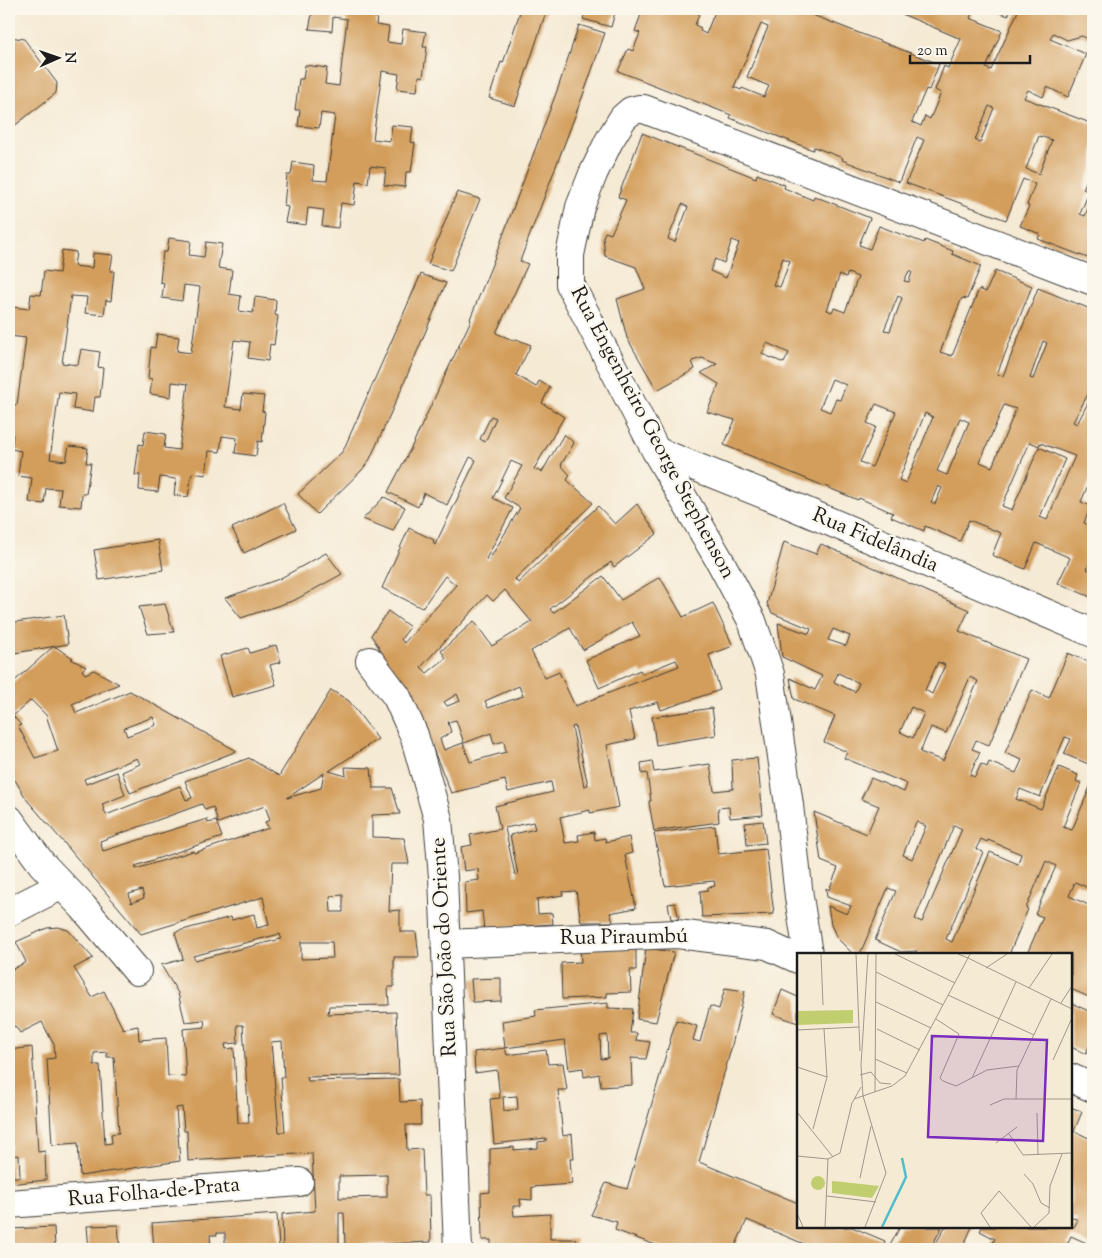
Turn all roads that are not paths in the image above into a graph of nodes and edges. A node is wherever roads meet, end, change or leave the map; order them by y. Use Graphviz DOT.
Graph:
graph roads {
  1 [pos="1093,281"];
  2 [pos="656,452"];
  3 [pos="1093,633"];
  4 [pos="370,661"];
  5 [pos="9,818"];
  6 [pos="62,885"];
  7 [pos="9,912"];
  8 [pos="446,944"];
  9 [pos="808,953"];
  10 [pos="797,959"];
  11 [pos="137,971"];
  12 [pos="1072,1078"];
  13 [pos="1093,1088"];
  14 [pos="299,1182"];
  15 [pos="9,1204"];
  16 [pos="458,1249"];
  1 -- 2 [label="street, Rua Engenheiro George Stephenson"];
  2 -- 3 [label="street, Rua Fidelândia"];
  2 -- 9 [label="street, Rua Engenheiro George Stephenson"];
  4 -- 8 [label="street, Rua São João do Oriente"];
  5 -- 6 [label="street"];
  6 -- 7 [label="street"];
  6 -- 11 [label="street"];
  8 -- 10 [label="street, Rua Piraumbú"];
  8 -- 16 [label="street, Rua São João do Oriente"];
  12 -- 13 [label="street"];
  14 -- 15 [label="street, Rua Folha-de-Prata"];
}
